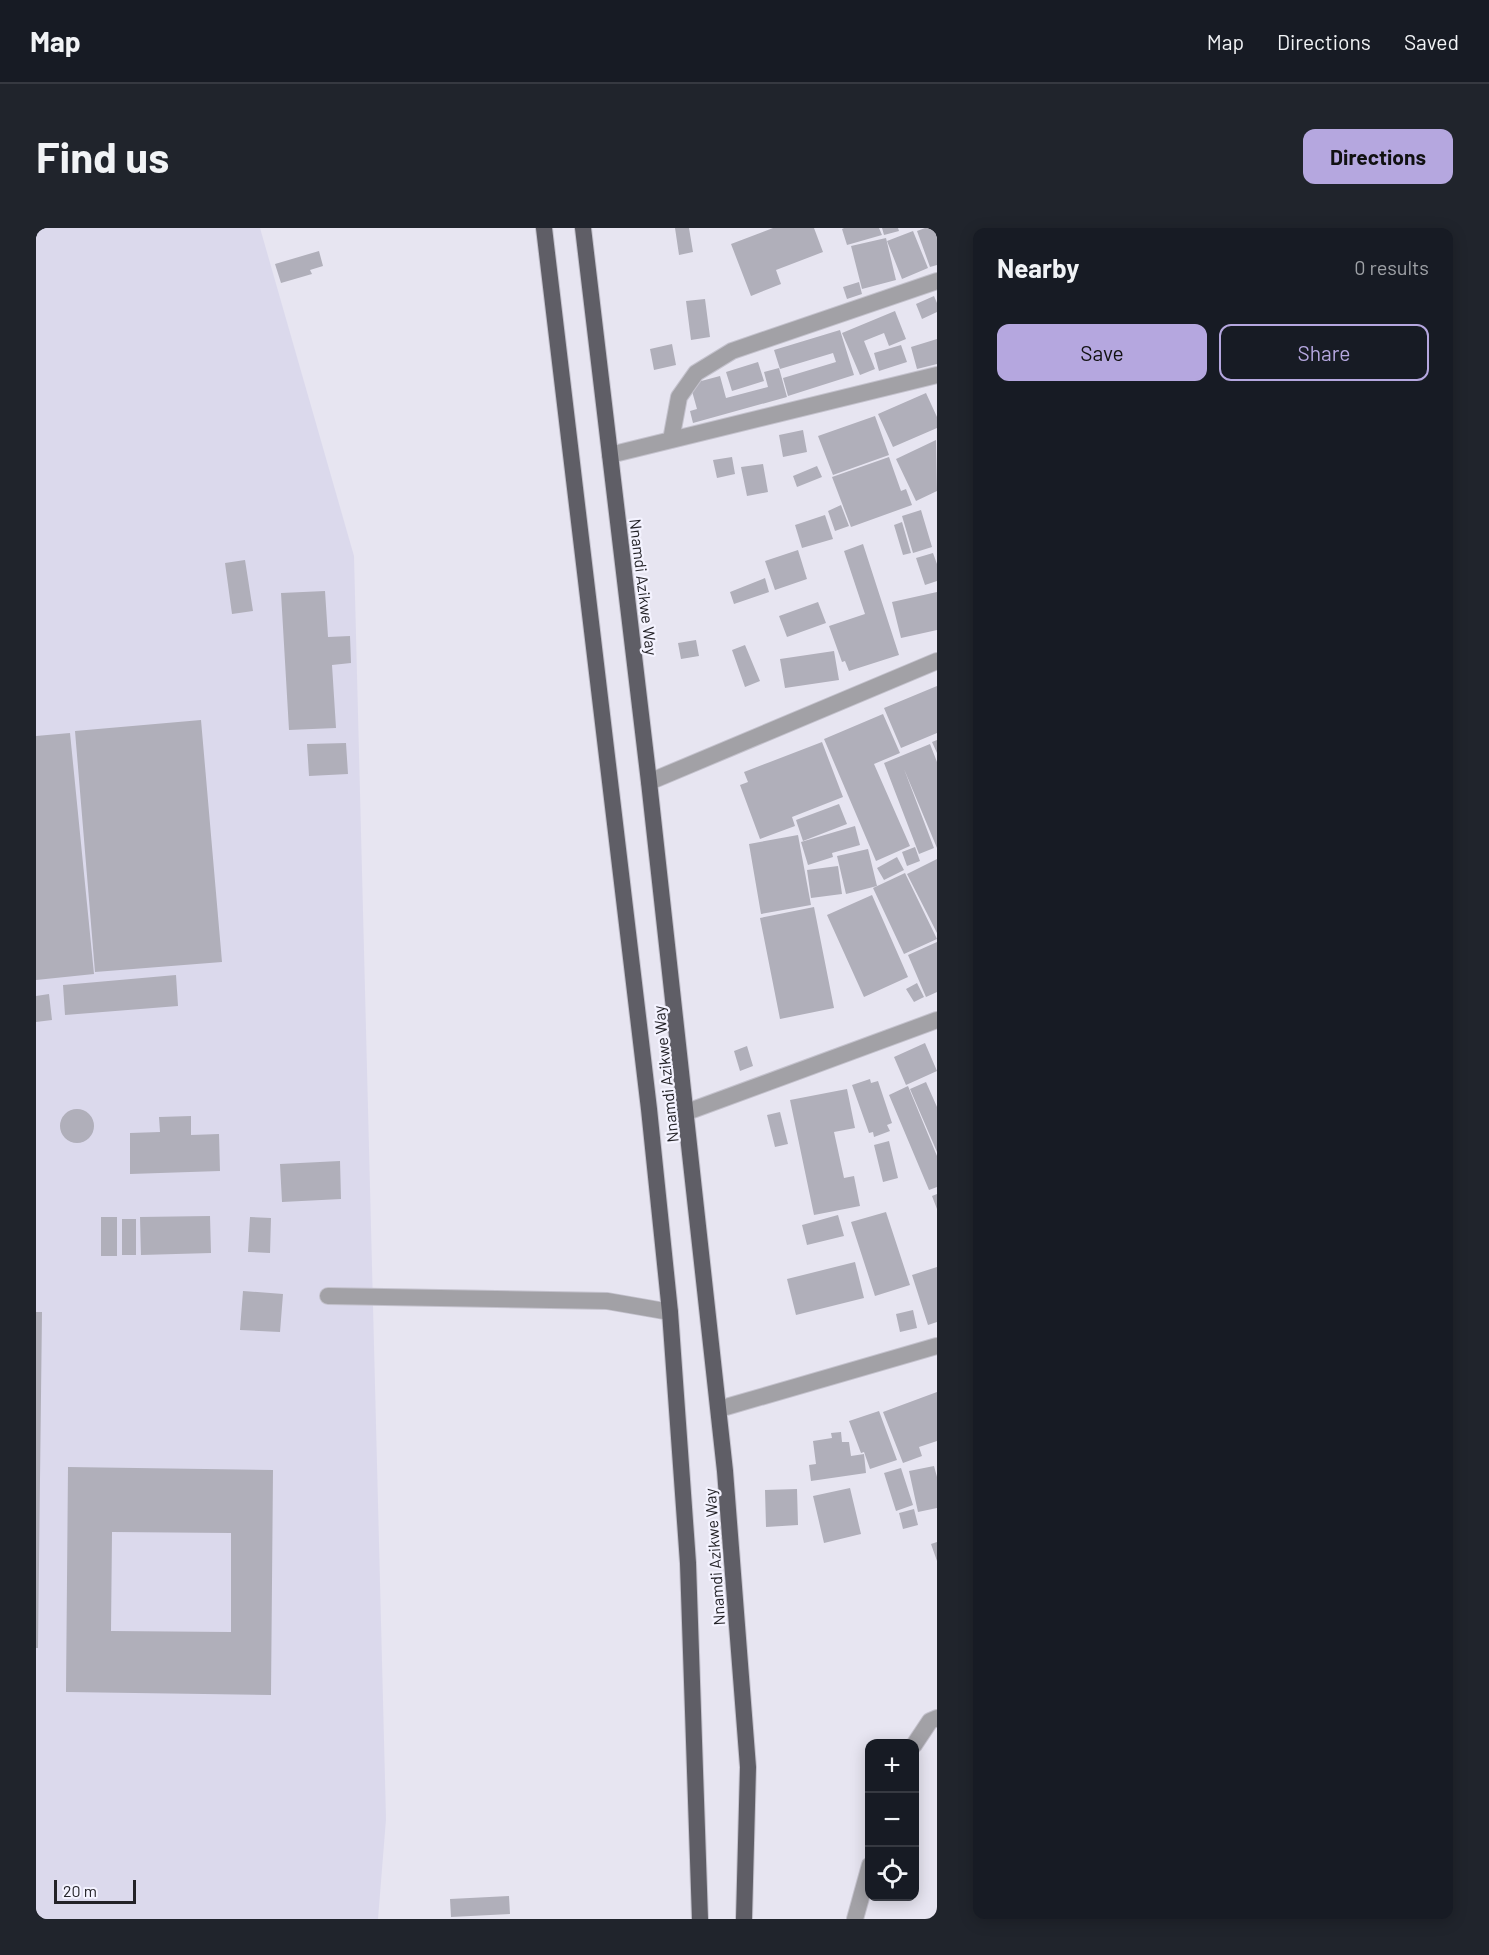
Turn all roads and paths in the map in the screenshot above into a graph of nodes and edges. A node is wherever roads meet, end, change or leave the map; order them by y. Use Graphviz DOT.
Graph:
graph roads {
  1 [pos="544,228"];
  2 [pos="583,228"];
  3 [pos="937,281"];
  4 [pos="937,375"];
  5 [pos="670,440"];
  6 [pos="610,455"];
  7 [pos="937,661"];
  8 [pos="649,782"];
  9 [pos="937,1020"];
  10 [pos="687,1112"];
  11 [pos="328,1296"];
  12 [pos="670,1312"];
  13 [pos="937,1346"];
  14 [pos="718,1409"];
  15 [pos="937,1718"];
  16 [pos="919,1739"];
  17 [pos="865,1883"];
  18 [pos="700,1919"];
  19 [pos="744,1919"];
  20 [pos="855,1919"];
  1 -- 12 [label="highway, Nnamdi Azikwe Way"];
  2 -- 6 [label="highway, Nnamdi Azikwe Way"];
  3 -- 5 [label="street"];
  4 -- 5 [label="street"];
  5 -- 6 [label="street"];
  6 -- 8 [label="highway, Nnamdi Azikwe Way"];
  7 -- 8 [label="street"];
  8 -- 10 [label="highway, Nnamdi Azikwe Way"];
  9 -- 10 [label="street"];
  10 -- 14 [label="highway, Nnamdi Azikwe Way"];
  11 -- 12 [label="street"];
  12 -- 18 [label="highway, Nnamdi Azikwe Way"];
  13 -- 14 [label="street"];
  14 -- 19 [label="highway, Nnamdi Azikwe Way"];
  15 -- 16 [label="street"];
  17 -- 20 [label="street"];
}
